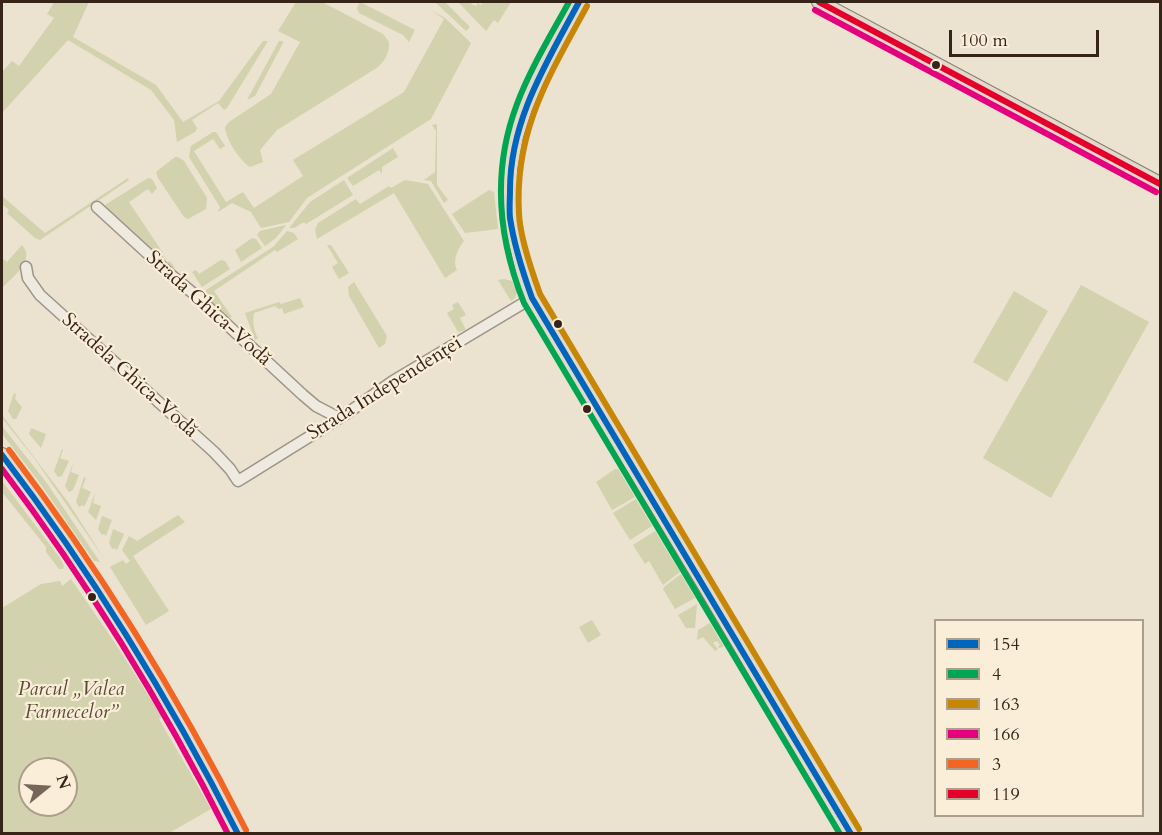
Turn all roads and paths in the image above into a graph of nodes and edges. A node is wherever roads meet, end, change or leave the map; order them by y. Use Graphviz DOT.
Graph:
graph roads {
  1 [pos="579,2"];
  2 [pos="819,2"];
  3 [pos="1161,184"];
  4 [pos="97,207"];
  5 [pos="26,267"];
  6 [pos="532,298"];
  7 [pos="339,418"];
  8 [pos="2,455"];
  9 [pos="238,481"];
  10 [pos="238,834"];
  11 [pos="851,834"];
  1 -- 6 [label="main road"];
  2 -- 3 [label="main road"];
  4 -- 7 [label="street, Strada Ghica-Vodă"];
  5 -- 9 [label="street, Stradela Ghica-Vodă"];
  6 -- 7 [label="street, Strada Independenței"];
  6 -- 11 [label="main road"];
  7 -- 9 [label="street, Strada Independenței"];
  8 -- 10 [label="main road"];
}
